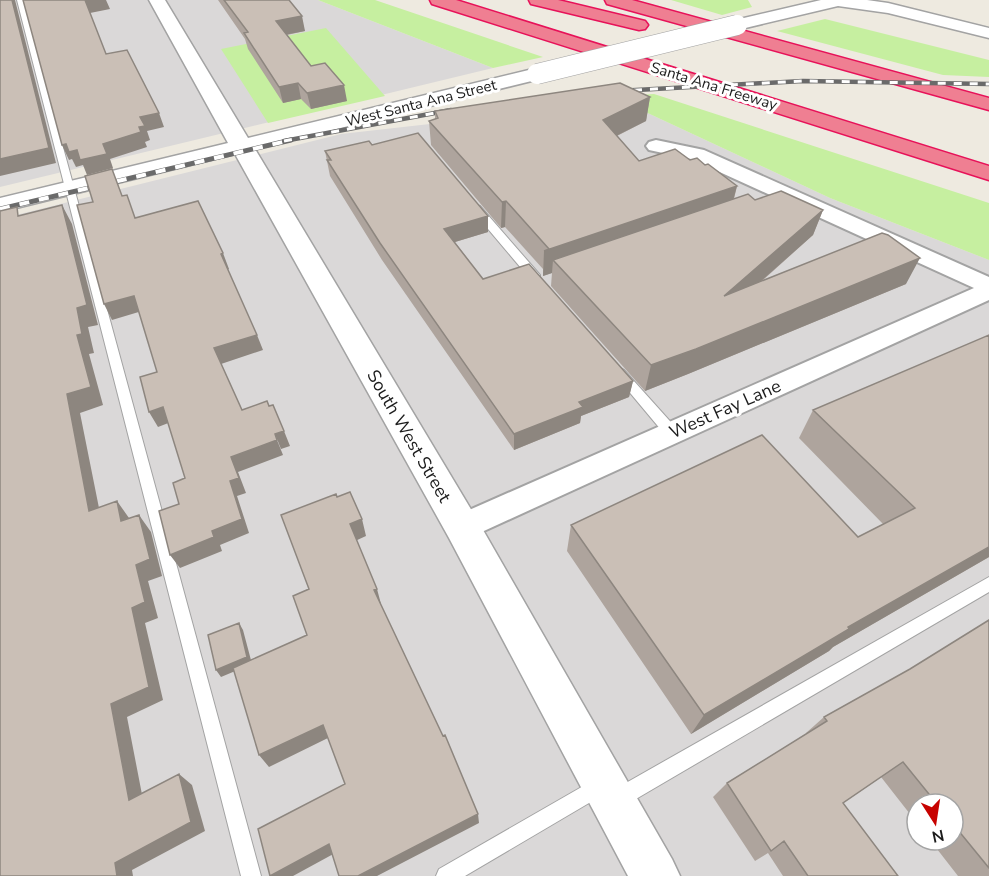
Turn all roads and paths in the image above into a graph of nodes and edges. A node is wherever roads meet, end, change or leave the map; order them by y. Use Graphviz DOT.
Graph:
graph roads {
  1 [pos="20,0"];
  2 [pos="157,0"];
  3 [pos="438,0"];
  4 [pos="537,0"];
  5 [pos="613,0"];
  6 [pos="836,0"];
  7 [pos="971,12"];
  8 [pos="989,24"];
  9 [pos="989,33"];
  10 [pos="783,46"];
  11 [pos="989,46"];
  12 [pos="989,104"];
  13 [pos="242,146"];
  14 [pos="656,146"];
  15 [pos="989,173"];
  16 [pos="71,188"];
  17 [pos="791,196"];
  18 [pos="471,202"];
  19 [pos="769,204"];
  20 [pos="0,206"];
  21 [pos="551,280"];
  22 [pos="989,286"];
  23 [pos="989,291"];
  24 [pos="610,363"];
  25 [pos="672,433"];
  26 [pos="462,527"];
  27 [pos="989,584"];
  28 [pos="609,792"];
  29 [pos="251,876"];
  30 [pos="446,876"];
  31 [pos="655,876"];
  1 -- 16 [label="lane"];
  2 -- 13 [label="street, South West Street"];
  3 -- 15 [label="highway, Santa Ana Freeway"];
  4 -- 10 [label="highway"];
  5 -- 10 [label="highway"];
  6 -- 9 [label="street"];
  6 -- 11 [label="street"];
  6 -- 13 [label="street, West Santa Ana Street, bridge"];
  7 -- 8 [label="street"];
  10 -- 12 [label="highway"];
  13 -- 16 [label="street, West Santa Ana Street"];
  13 -- 26 [label="street, South West Street"];
  14 -- 17 [label="street"];
  16 -- 20 [label="street, West Santa Ana Street"];
  16 -- 29 [label="lane"];
  17 -- 19 [label="lane"];
  17 -- 22 [label="street"];
  18 -- 21 [label="lane"];
  23 -- 25 [label="street, West Fay Lane"];
  24 -- 25 [label="lane"];
  25 -- 26 [label="street, West Fay Lane"];
  26 -- 28 [label="street, South West Street"];
  27 -- 28 [label="lane"];
  28 -- 30 [label="lane"];
  28 -- 31 [label="street, South West Street"];
}
